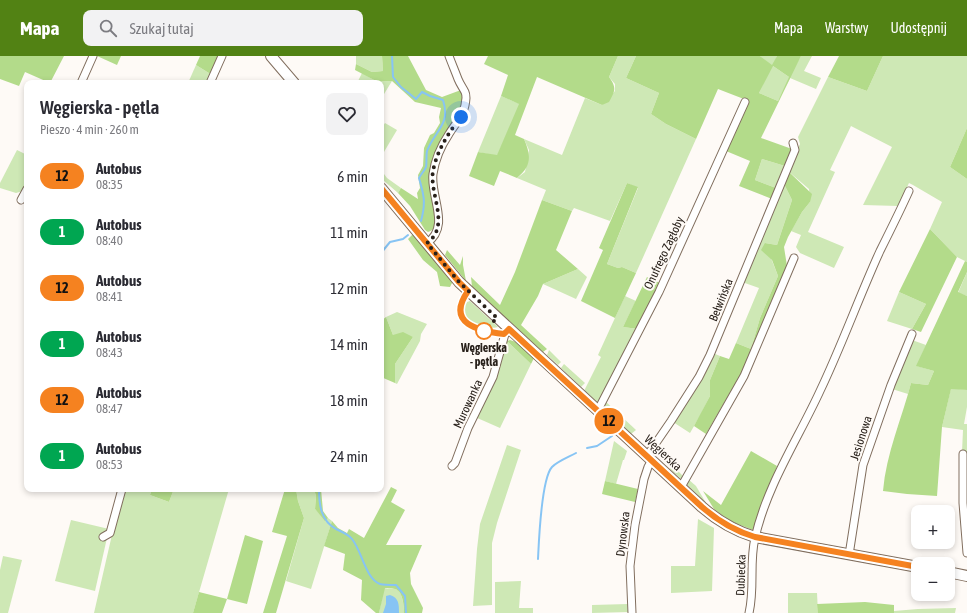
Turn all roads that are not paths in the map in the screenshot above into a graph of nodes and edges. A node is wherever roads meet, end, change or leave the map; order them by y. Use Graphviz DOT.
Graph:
graph roads {
  1 [pos="93,56"];
  2 [pos="222,56"];
  3 [pos="271,56"];
  4 [pos="448,56"];
  5 [pos="82,80"];
  6 [pos="211,80"];
  7 [pos="291,80"];
  8 [pos="745,102"];
  9 [pos="794,143"];
  10 [pos="909,191"];
  11 [pos="384,192"];
  12 [pos="24,195"];
  13 [pos="22,200"];
  14 [pos="427,243"];
  15 [pos="794,258"];
  16 [pos="509,329"];
  17 [pos="912,334"];
  18 [pos="598,410"];
  19 [pos="963,454"];
  20 [pos="650,458"];
  21 [pos="452,466"];
  22 [pos="681,487"];
  23 [pos="121,492"];
  24 [pos="103,537"];
  25 [pos="755,537"];
  26 [pos="967,552"];
  27 [pos="849,555"];
  28 [pos="911,566"];
  29 [pos="955,573"];
  30 [pos="967,576"];
  31 [pos="632,613"];
  32 [pos="749,613"];
  1 -- 5 [label="street"];
  2 -- 6 [label="street"];
  3 -- 7 [label="main road"];
  4 -- 14 [label="street"];
  8 -- 18 [label="street, Onufrego Zagłoby"];
  9 -- 20 [label="street, Bełwińska"];
  10 -- 25 [label="street, Dubiecka"];
  11 -- 14 [label="main road, Węgierska"];
  12 -- 13 [label="street"];
  14 -- 16 [label="main road, Węgierska"];
  15 -- 22 [label="street"];
  16 -- 18 [label="main road, Węgierska"];
  16 -- 21 [label="street, Murowanka"];
  17 -- 27 [label="street, Jesionowa"];
  18 -- 20 [label="main road, Węgierska"];
  19 -- 26 [label="street"];
  20 -- 22 [label="main road, Węgierska"];
  20 -- 31 [label="street, Dynowska"];
  22 -- 25 [label="main road, Węgierska"];
  23 -- 24 [label="street"];
  25 -- 27 [label="main road, Węgierska"];
  25 -- 32 [label="street, Dubiecka"];
  27 -- 28 [label="main road, Węgierska"];
  29 -- 30 [label="main road"];
}
